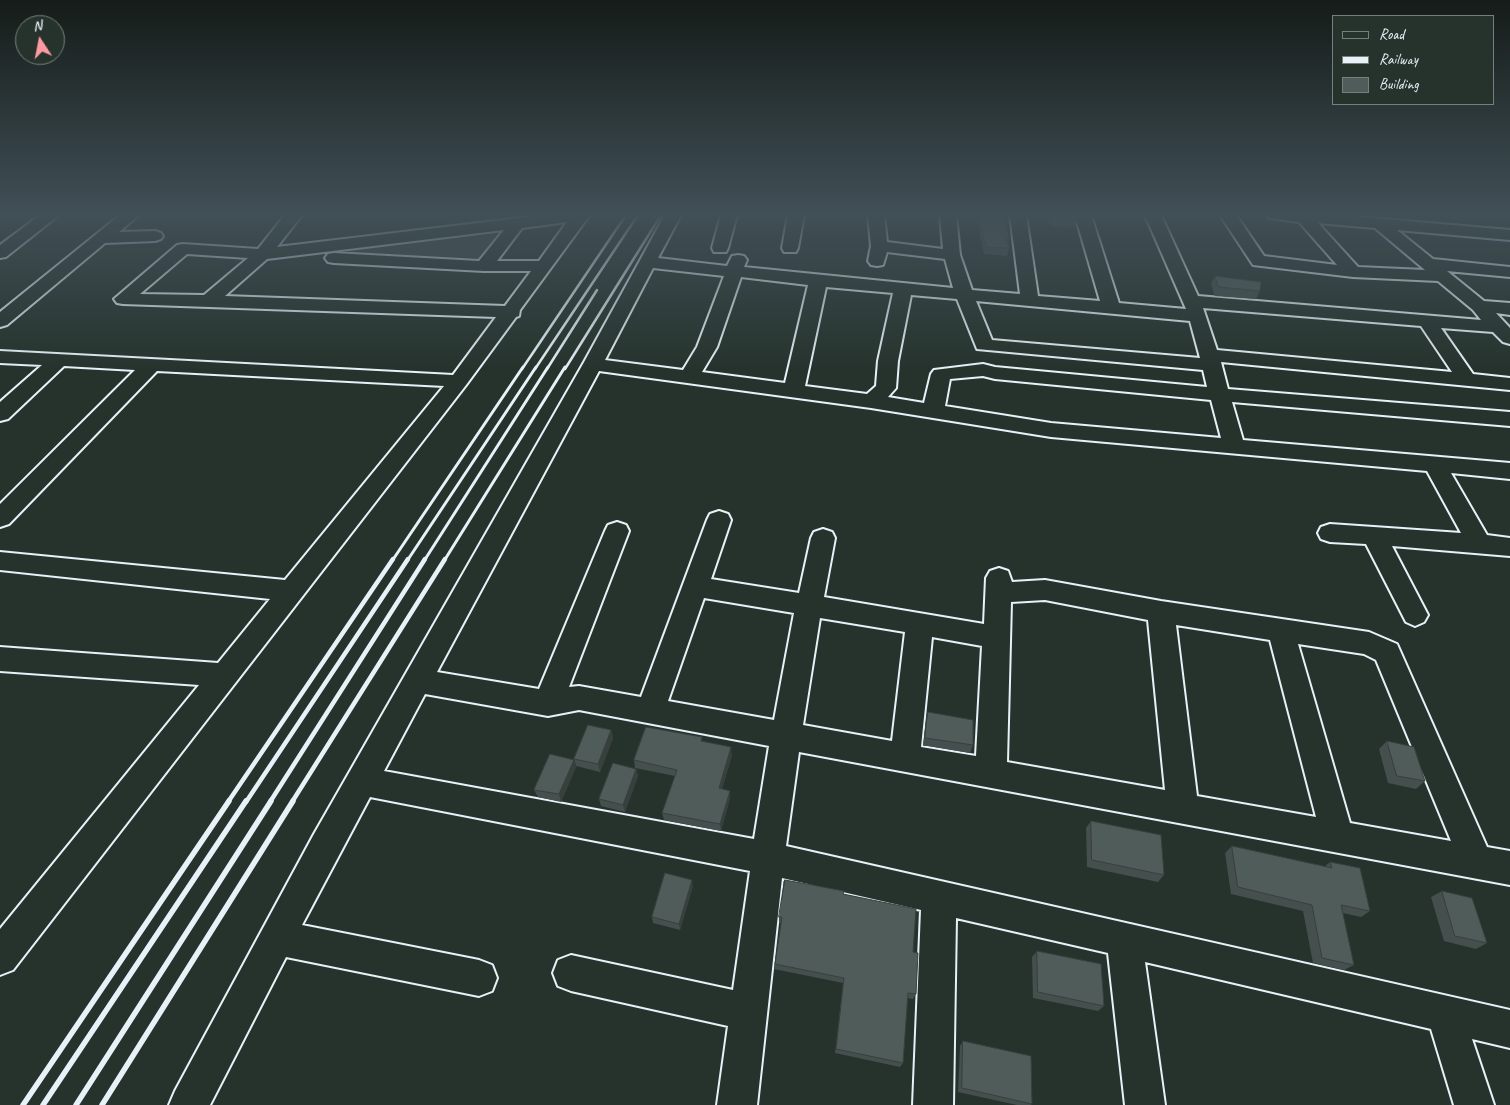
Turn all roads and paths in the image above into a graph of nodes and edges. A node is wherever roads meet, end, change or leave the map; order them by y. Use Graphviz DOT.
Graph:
graph roads {
  1 [pos="544,266"];
  2 [pos="736,266"];
  3 [pos="66,267"];
  4 [pos="162,267"];
  5 [pos="248,267"];
  6 [pos="646,267"];
  7 [pos="739,267"];
  8 [pos="956,267"];
  9 [pos="1025,267"];
  10 [pos="1098,267"];
  11 [pos="1175,267"];
  12 [pos="1307,267"];
  13 [pos="1348,267"];
  14 [pos="1432,267"];
  15 [pos="1455,267"];
  16 [pos="1353,272"];
  17 [pos="1510,272"];
  18 [pos="1443,276"];
  19 [pos="818,281"];
  20 [pos="903,289"];
  21 [pos="964,294"];
  22 [pos="1030,300"];
  23 [pos="208,301"];
  24 [pos="1479,306"];
  25 [pos="1111,308"];
  26 [pos="1194,309"];
  27 [pos="1510,309"];
  28 [pos="512,312"];
  29 [pos="0,321"];
  30 [pos="1427,321"];
  31 [pos="1504,333"];
  32 [pos="984,345"];
  33 [pos="0,357"];
  34 [pos="59,360"];
  35 [pos="1210,360"];
  36 [pos="153,364"];
  37 [pos="593,364"];
  38 [pos="983,370"];
  39 [pos="689,377"];
  40 [pos="1467,380"];
  41 [pos="459,381"];
  42 [pos="1510,384"];
  43 [pos="794,390"];
  44 [pos="1220,394"];
  45 [pos="871,401"];
  46 [pos="933,411"];
  47 [pos="0,414"];
  48 [pos="1510,419"];
  49 [pos="1234,446"];
  50 [pos="1434,464"];
  51 [pos="1510,471"];
  52 [pos="0,518"];
  53 [pos="719,520"];
  54 [pos="617,531"];
  55 [pos="1330,533"];
  56 [pos="1374,536"];
  57 [pos="823,538"];
  58 [pos="1499,550"];
  59 [pos="0,561"];
  60 [pos="695,586"];
  61 [pos="290,591"];
  62 [pos="808,604"];
  63 [pos="1161,612"];
  64 [pos="1415,615"];
  65 [pos="920,624"];
  66 [pos="1281,631"];
  67 [pos="996,637"];
  68 [pos="0,659"];
  69 [pos="223,675"];
  70 [pos="417,681"];
  71 [pos="548,703"];
  72 [pos="650,711"];
  73 [pos="786,737"];
  74 [pos="905,757"];
  75 [pos="990,773"];
  76 [pos="362,781"];
  77 [pos="1184,808"];
  78 [pos="1338,837"];
  79 [pos="768,858"];
  80 [pos="1476,861"];
  81 [pos="1510,868"];
  82 [pos="939,897"];
  83 [pos="277,938"];
  84 [pos="1124,939"];
  85 [pos="0,957"];
  86 [pos="571,973"];
  87 [pos="479,978"];
  88 [pos="748,1012"];
  89 [pos="1445,1014"];
  90 [pos="1510,1029"];
  91 [pos="189,1105"];
  92 [pos="737,1105"];
  93 [pos="933,1105"];
  94 [pos="1145,1105"];
  95 [pos="1474,1105"];
  1 -- 28 [label="street"];
  2 -- 39 [label="street"];
  3 -- 29 [label="street"];
  4 -- 23 [label="street"];
  5 -- 23 [label="street"];
  6 -- 37 [label="street"];
  7 -- 19 [label="street"];
  8 -- 21 [label="street"];
  9 -- 22 [label="street"];
  10 -- 25 [label="street"];
  11 -- 26 [label="street"];
  12 -- 16 [label="street"];
  13 -- 16 [label="street"];
  14 -- 18 [label="street"];
  15 -- 17 [label="street"];
  16 -- 18 [label="street"];
  18 -- 24 [label="street"];
  19 -- 20 [label="street"];
  19 -- 43 [label="street"];
  20 -- 21 [label="street"];
  20 -- 45 [label="street"];
  21 -- 22 [label="street"];
  21 -- 32 [label="street"];
  22 -- 25 [label="street"];
  23 -- 28 [label="street"];
  24 -- 27 [label="street"];
  24 -- 31 [label="street"];
  25 -- 26 [label="street"];
  26 -- 30 [label="street"];
  26 -- 35 [label="street"];
  28 -- 41 [label="street"];
  30 -- 31 [label="street"];
  30 -- 40 [label="street"];
  32 -- 35 [label="street"];
  32 -- 38 [label="street"];
  33 -- 34 [label="street"];
  34 -- 36 [label="street"];
  34 -- 47 [label="street"];
  35 -- 40 [label="street"];
  35 -- 44 [label="street"];
  36 -- 41 [label="street"];
  36 -- 52 [label="street"];
  37 -- 39 [label="street"];
  37 -- 70 [label="street"];
  38 -- 44 [label="street"];
  38 -- 46 [label="street"];
  39 -- 43 [label="street"];
  40 -- 42 [label="street"];
  41 -- 61 [label="street"];
  43 -- 45 [label="street"];
  44 -- 48 [label="street"];
  44 -- 49 [label="street"];
  45 -- 46 [label="street"];
  46 -- 49 [label="street"];
  49 -- 50 [label="street"];
  50 -- 51 [label="street"];
  50 -- 58 [label="street"];
  53 -- 60 [label="street"];
  54 -- 71 [label="street"];
  55 -- 56 [label="street"];
  56 -- 58 [label="street"];
  56 -- 64 [label="street"];
  57 -- 62 [label="street"];
  59 -- 61 [label="street"];
  60 -- 62 [label="street"];
  60 -- 72 [label="street"];
  61 -- 69 [label="street"];
  62 -- 65 [label="street"];
  62 -- 73 [label="street"];
  63 -- 66 [label="street"];
  63 -- 67 [label="street"];
  63 -- 77 [label="street"];
  65 -- 67 [label="street"];
  65 -- 74 [label="street"];
  66 -- 78 [label="street"];
  66 -- 80 [label="street"];
  67 -- 75 [label="street"];
  68 -- 69 [label="street"];
  69 -- 85 [label="street"];
  70 -- 71 [label="street"];
  70 -- 76 [label="street"];
  71 -- 72 [label="street"];
  72 -- 73 [label="street"];
  73 -- 74 [label="street"];
  73 -- 79 [label="street"];
  74 -- 75 [label="street"];
  75 -- 77 [label="street"];
  76 -- 79 [label="street"];
  76 -- 83 [label="street"];
  77 -- 78 [label="street"];
  78 -- 80 [label="street"];
  79 -- 82 [label="street"];
  79 -- 88 [label="street"];
  80 -- 81 [label="street"];
  82 -- 84 [label="street"];
  82 -- 93 [label="street"];
  83 -- 87 [label="street"];
  83 -- 91 [label="street"];
  84 -- 89 [label="street"];
  84 -- 94 [label="street"];
  86 -- 88 [label="street"];
  88 -- 92 [label="street"];
  89 -- 90 [label="street"];
  89 -- 95 [label="street"];
}
